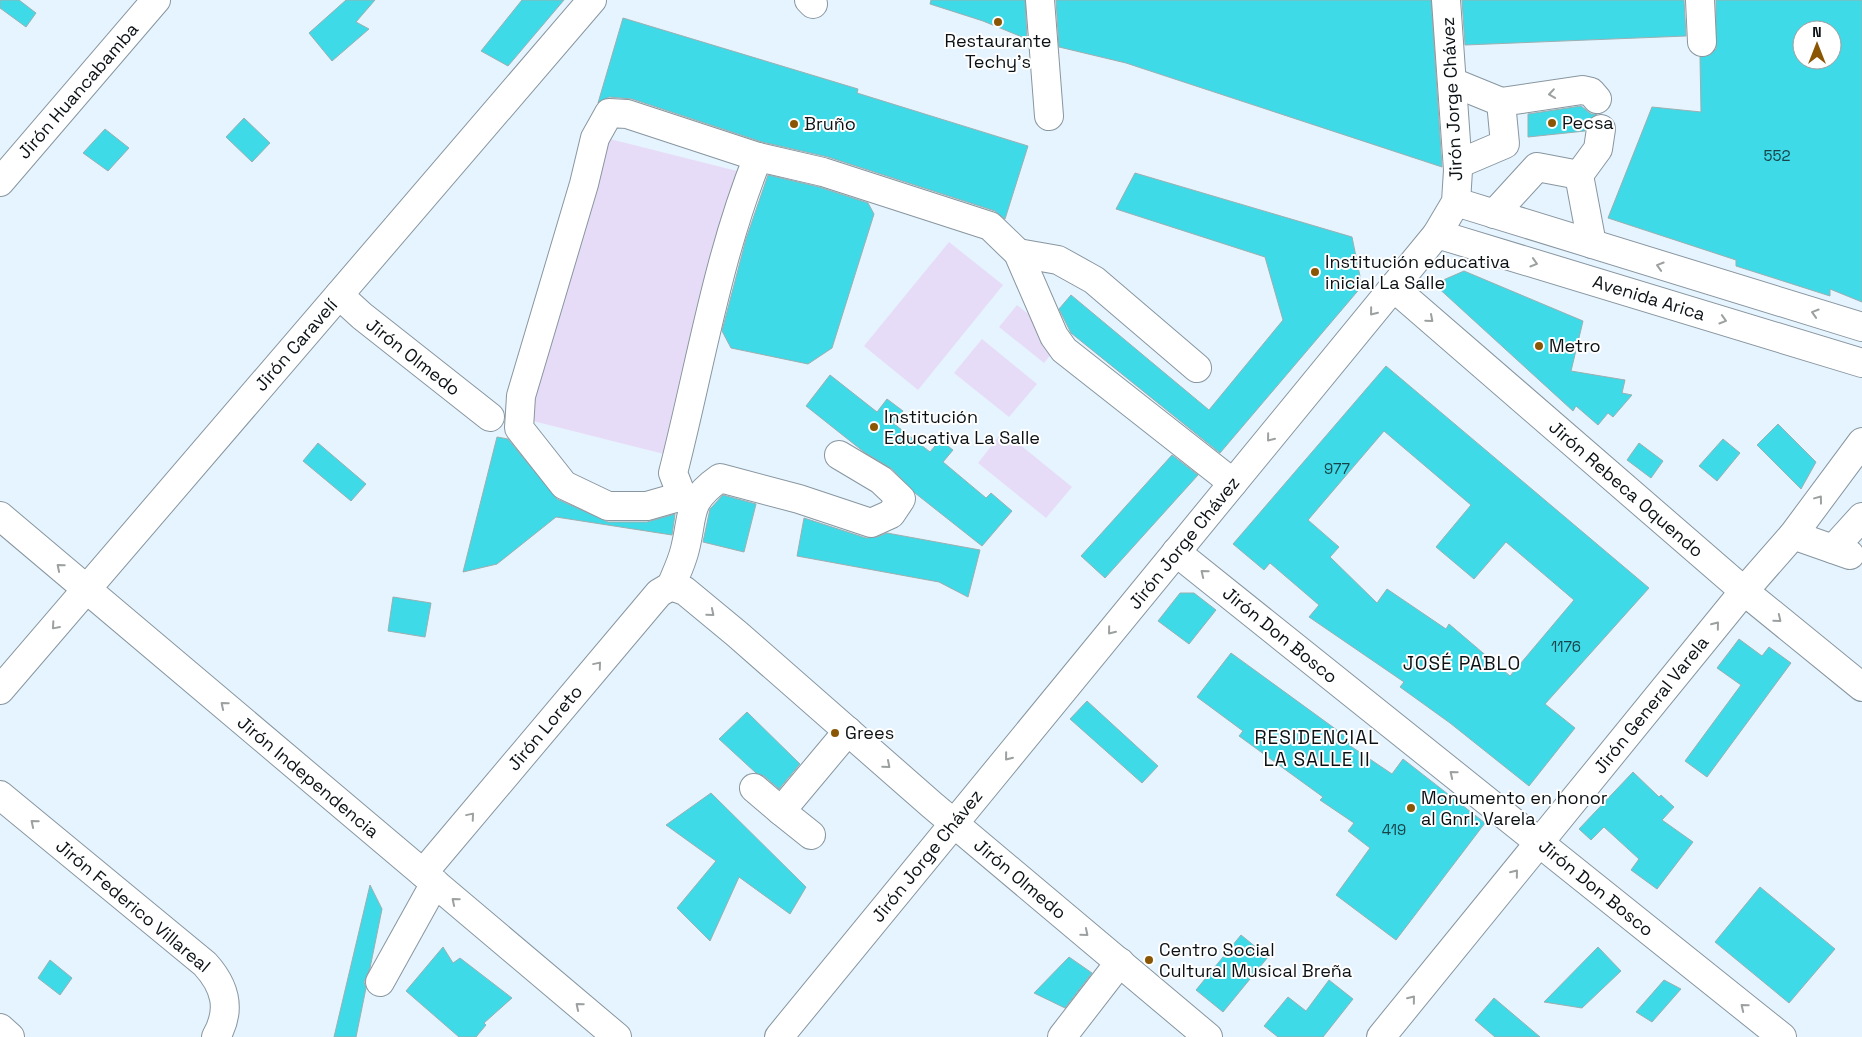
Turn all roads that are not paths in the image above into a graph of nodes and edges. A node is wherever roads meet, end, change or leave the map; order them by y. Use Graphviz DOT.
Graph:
graph roads {
  1 [pos="156,0"];
  2 [pos="592,0"];
  3 [pos="1040,0"];
  4 [pos="1446,0"];
  5 [pos="1700,0"];
  6 [pos="1702,42"];
  7 [pos="1452,82"];
  8 [pos="1597,99"];
  9 [pos="1501,102"];
  10 [pos="1049,116"];
  11 [pos="1601,129"];
  12 [pos="1505,144"];
  13 [pos="758,156"];
  14 [pos="1458,164"];
  15 [pos="1537,167"];
  16 [pos="1579,175"];
  17 [pos="0,182"];
  18 [pos="1456,202"];
  19 [pos="1494,214"];
  20 [pos="1437,234"];
  21 [pos="1592,244"];
  22 [pos="1018,253"];
  23 [pos="1393,287"];
  24 [pos="339,295"];
  25 [pos="1862,327"];
  26 [pos="1862,363"];
  27 [pos="1198,368"];
  28 [pos="490,417"];
  29 [pos="1862,442"];
  30 [pos="839,455"];
  31 [pos="1233,482"];
  32 [pos="687,501"];
  33 [pos="0,516"];
  34 [pos="1862,517"];
  35 [pos="1793,534"];
  36 [pos="1176,552"];
  37 [pos="671,586"];
  38 [pos="86,589"];
  39 [pos="1744,591"];
  40 [pos="1862,687"];
  41 [pos="0,690"];
  42 [pos="848,731"];
  43 [pos="754,788"];
  44 [pos="0,795"];
  45 [pos="782,811"];
  46 [pos="954,823"];
  47 [pos="811,835"];
  48 [pos="1540,843"];
  49 [pos="429,878"];
  50 [pos="1120,962"];
  51 [pos="380,982"];
  52 [pos="0,1028"];
  53 [pos="10,1037"];
  54 [pos="216,1037"];
  55 [pos="617,1037"];
  56 [pos="779,1037"];
  57 [pos="1062,1037"];
  58 [pos="1208,1037"];
  59 [pos="1381,1037"];
  60 [pos="1782,1037"];
  1 -- 17 [label="street, Jirón Huancabamba"];
  2 -- 24 [label="street, Jirón Caravelí"];
  3 -- 10 [label="street"];
  4 -- 7 [label="street, Jirón Jorge Chávez"];
  5 -- 6 [label="street"];
  7 -- 9 [label="street"];
  7 -- 14 [label="street, Jirón Jorge Chávez"];
  8 -- 9 [label="street, one-way"];
  9 -- 12 [label="street"];
  11 -- 16 [label="street"];
  12 -- 14 [label="street"];
  12 -- 15 [label="street"];
  13 -- 22 [label="street"];
  13 -- 32 [label="street"];
  13 -- 32 [label="street"];
  14 -- 18 [label="street, Jirón Jorge Chávez"];
  15 -- 16 [label="street"];
  15 -- 19 [label="street"];
  16 -- 21 [label="street"];
  18 -- 19 [label="street, Avenida Arica"];
  18 -- 20 [label="street, Jirón Jorge Chávez"];
  19 -- 21 [label="street, Avenida Arica"];
  20 -- 23 [label="street, Jirón Jorge Chávez"];
  20 -- 26 [label="street, Avenida Arica, one-way"];
  25 -- 21 [label="street, Avenida Arica, one-way"];
  22 -- 27 [label="street"];
  22 -- 31 [label="street"];
  23 -- 31 [label="street, Jirón Jorge Chávez, one-way"];
  23 -- 39 [label="street, Jirón Rebeca Oquendo, one-way"];
  24 -- 28 [label="street, Jirón Olmedo"];
  24 -- 38 [label="street, Jirón Caravelí"];
  35 -- 29 [label="street, Jirón General Varela, one-way"];
  30 -- 32 [label="street"];
  31 -- 36 [label="street, Jirón Jorge Chávez"];
  32 -- 37 [label="street"];
  38 -- 33 [label="street, Jirón Independencia, one-way"];
  34 -- 35 [label="street"];
  35 -- 39 [label="street, Jirón General Varela"];
  36 -- 46 [label="street, Jirón Jorge Chávez, one-way"];
  48 -- 36 [label="street, Jirón Don Bosco, one-way"];
  37 -- 42 [label="street, Jirón Olmedo, one-way"];
  49 -- 37 [label="street, Jirón Loreto, one-way"];
  38 -- 41 [label="street, Jirón Caravelí, one-way"];
  49 -- 38 [label="street, Jirón Independencia, one-way"];
  39 -- 40 [label="street, Jirón Rebeca Oquendo, one-way"];
  48 -- 39 [label="street, Jirón General Varela, one-way"];
  42 -- 45 [label="street"];
  42 -- 46 [label="street, Jirón Olmedo, one-way"];
  43 -- 45 [label="street"];
  54 -- 44 [label="street, Jirón Federico Villareal, one-way"];
  45 -- 47 [label="street"];
  46 -- 50 [label="street, Jirón Olmedo, one-way"];
  46 -- 56 [label="street, Jirón Jorge Chávez"];
  59 -- 48 [label="street, Jirón General Varela, one-way"];
  60 -- 48 [label="street, Jirón Don Bosco, one-way"];
  49 -- 51 [label="street, Jirón Loreto"];
  55 -- 49 [label="street, Jirón Independencia, one-way"];
  50 -- 57 [label="street"];
  50 -- 58 [label="street, Jirón Olmedo"];
  52 -- 53 [label="street"];
}
